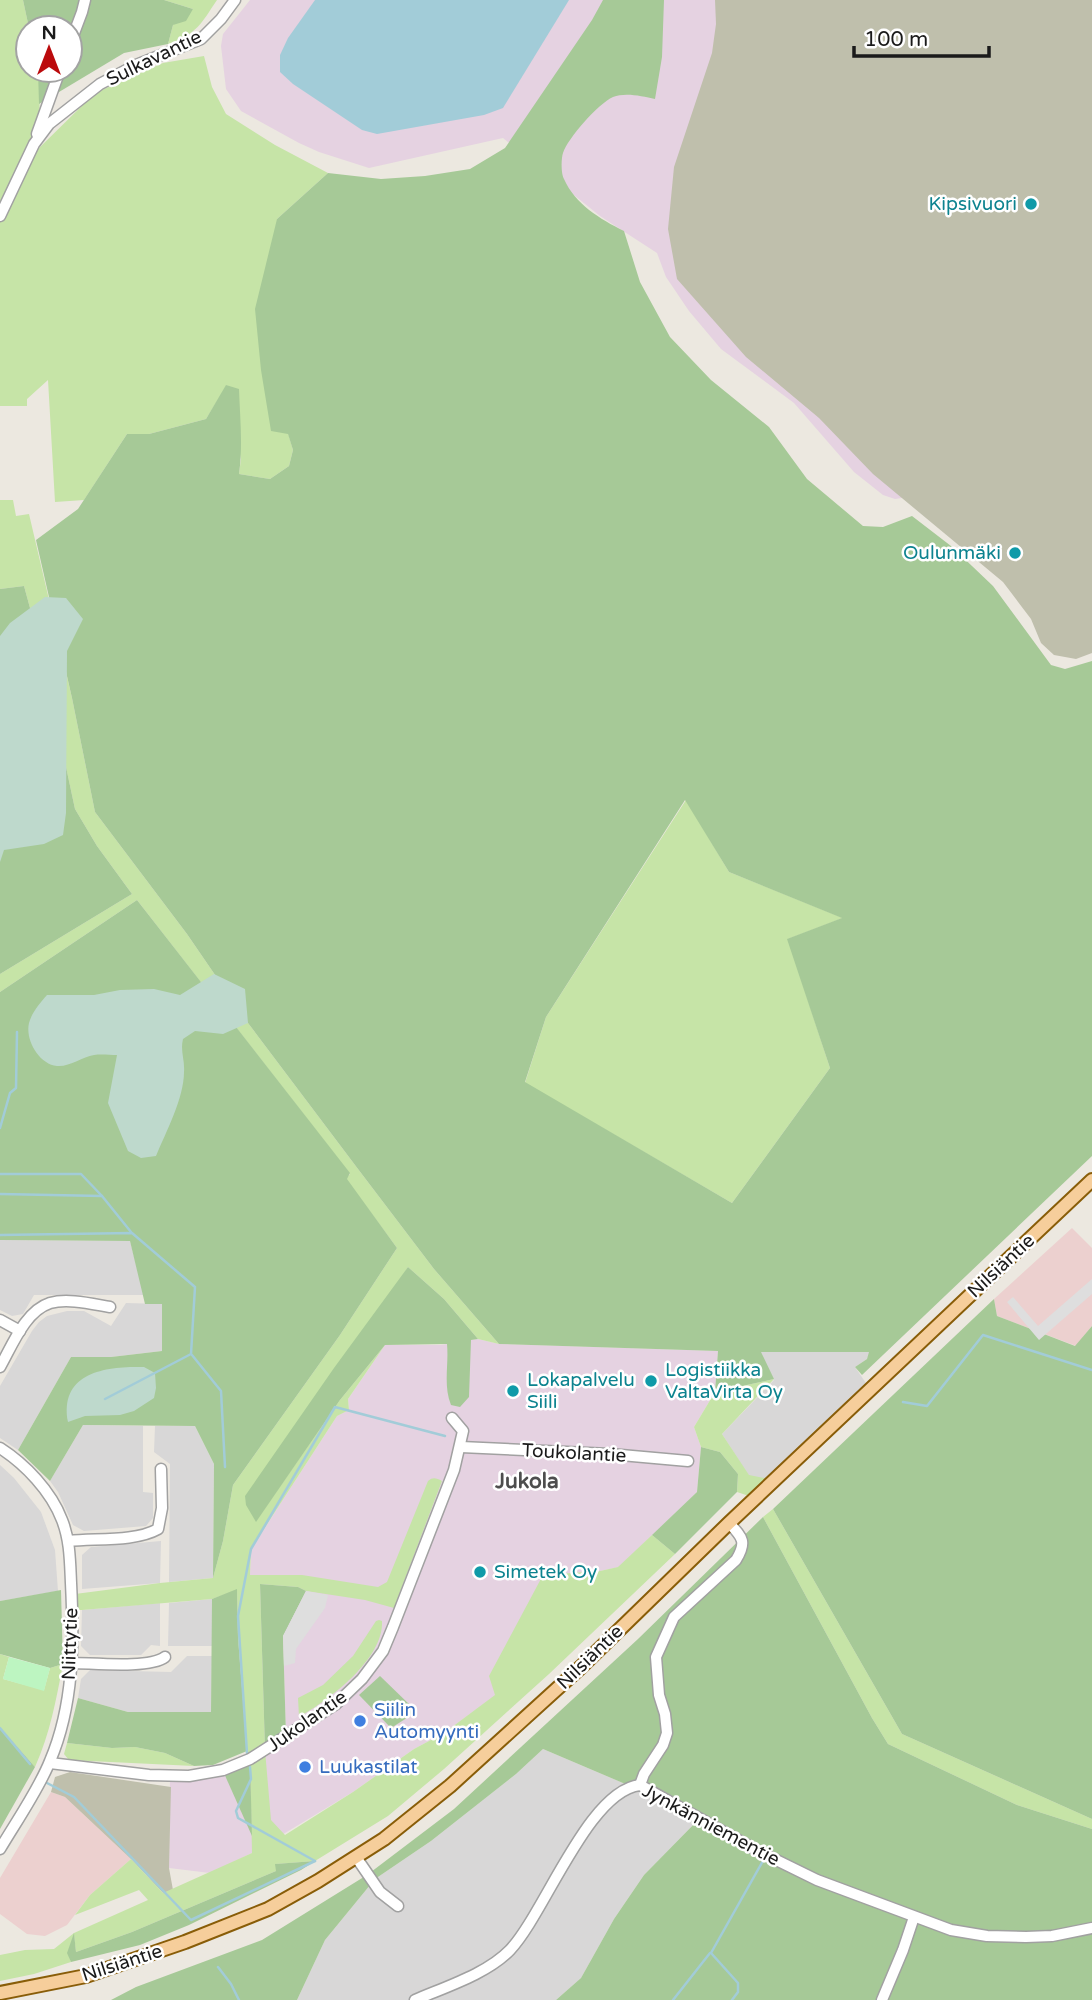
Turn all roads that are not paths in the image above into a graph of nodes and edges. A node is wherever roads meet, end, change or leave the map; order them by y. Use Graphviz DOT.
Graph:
graph roads {
  1 [pos="236,0"];
  2 [pos="55,84"];
  3 [pos="34,144"];
  4 [pos="0,216"];
  5 [pos="1092,1180"];
  6 [pos="110,1307"];
  7 [pos="0,1320"];
  8 [pos="20,1331"];
  9 [pos="0,1367"];
  10 [pos="452,1418"];
  11 [pos="461,1447"];
  12 [pos="0,1448"];
  13 [pos="688,1461"];
  14 [pos="161,1469"];
  15 [pos="729,1523"];
  16 [pos="69,1541"];
  17 [pos="165,1657"];
  18 [pos="71,1664"];
  19 [pos="50,1763"];
  20 [pos="640,1785"];
  21 [pos="0,1849"];
  22 [pos="356,1857"];
  23 [pos="398,1906"];
  24 [pos="914,1917"];
  25 [pos="1092,1928"];
  26 [pos="0,1993"];
  27 [pos="415,2000"];
  28 [pos="881,2000"];
  1 -- 3 [label="street, Sulkavantie"];
  2 -- 3 [label="street"];
  3 -- 4 [label="street, Sulkavantie"];
  5 -- 15 [label="main road, Nilsiäntie"];
  6 -- 8 [label="street"];
  7 -- 8 [label="street"];
  8 -- 9 [label="street"];
  10 -- 11 [label="street"];
  11 -- 13 [label="street, Toukolantie"];
  11 -- 19 [label="street, Jukolantie"];
  12 -- 16 [label="street, Niittytie"];
  14 -- 16 [label="street"];
  15 -- 20 [label="street"];
  15 -- 22 [label="main road, Nilsiäntie"];
  16 -- 18 [label="street, Niittytie"];
  17 -- 18 [label="street"];
  18 -- 19 [label="street, Niittytie"];
  19 -- 21 [label="street, Niittytie"];
  20 -- 24 [label="street, Jynkänniementie"];
  20 -- 27 [label="street, Jynkänniementie"];
  22 -- 23 [label="street"];
  22 -- 26 [label="main road, Nilsiäntie"];
  24 -- 25 [label="street, Jynkänniementie"];
  24 -- 28 [label="street"];
}
